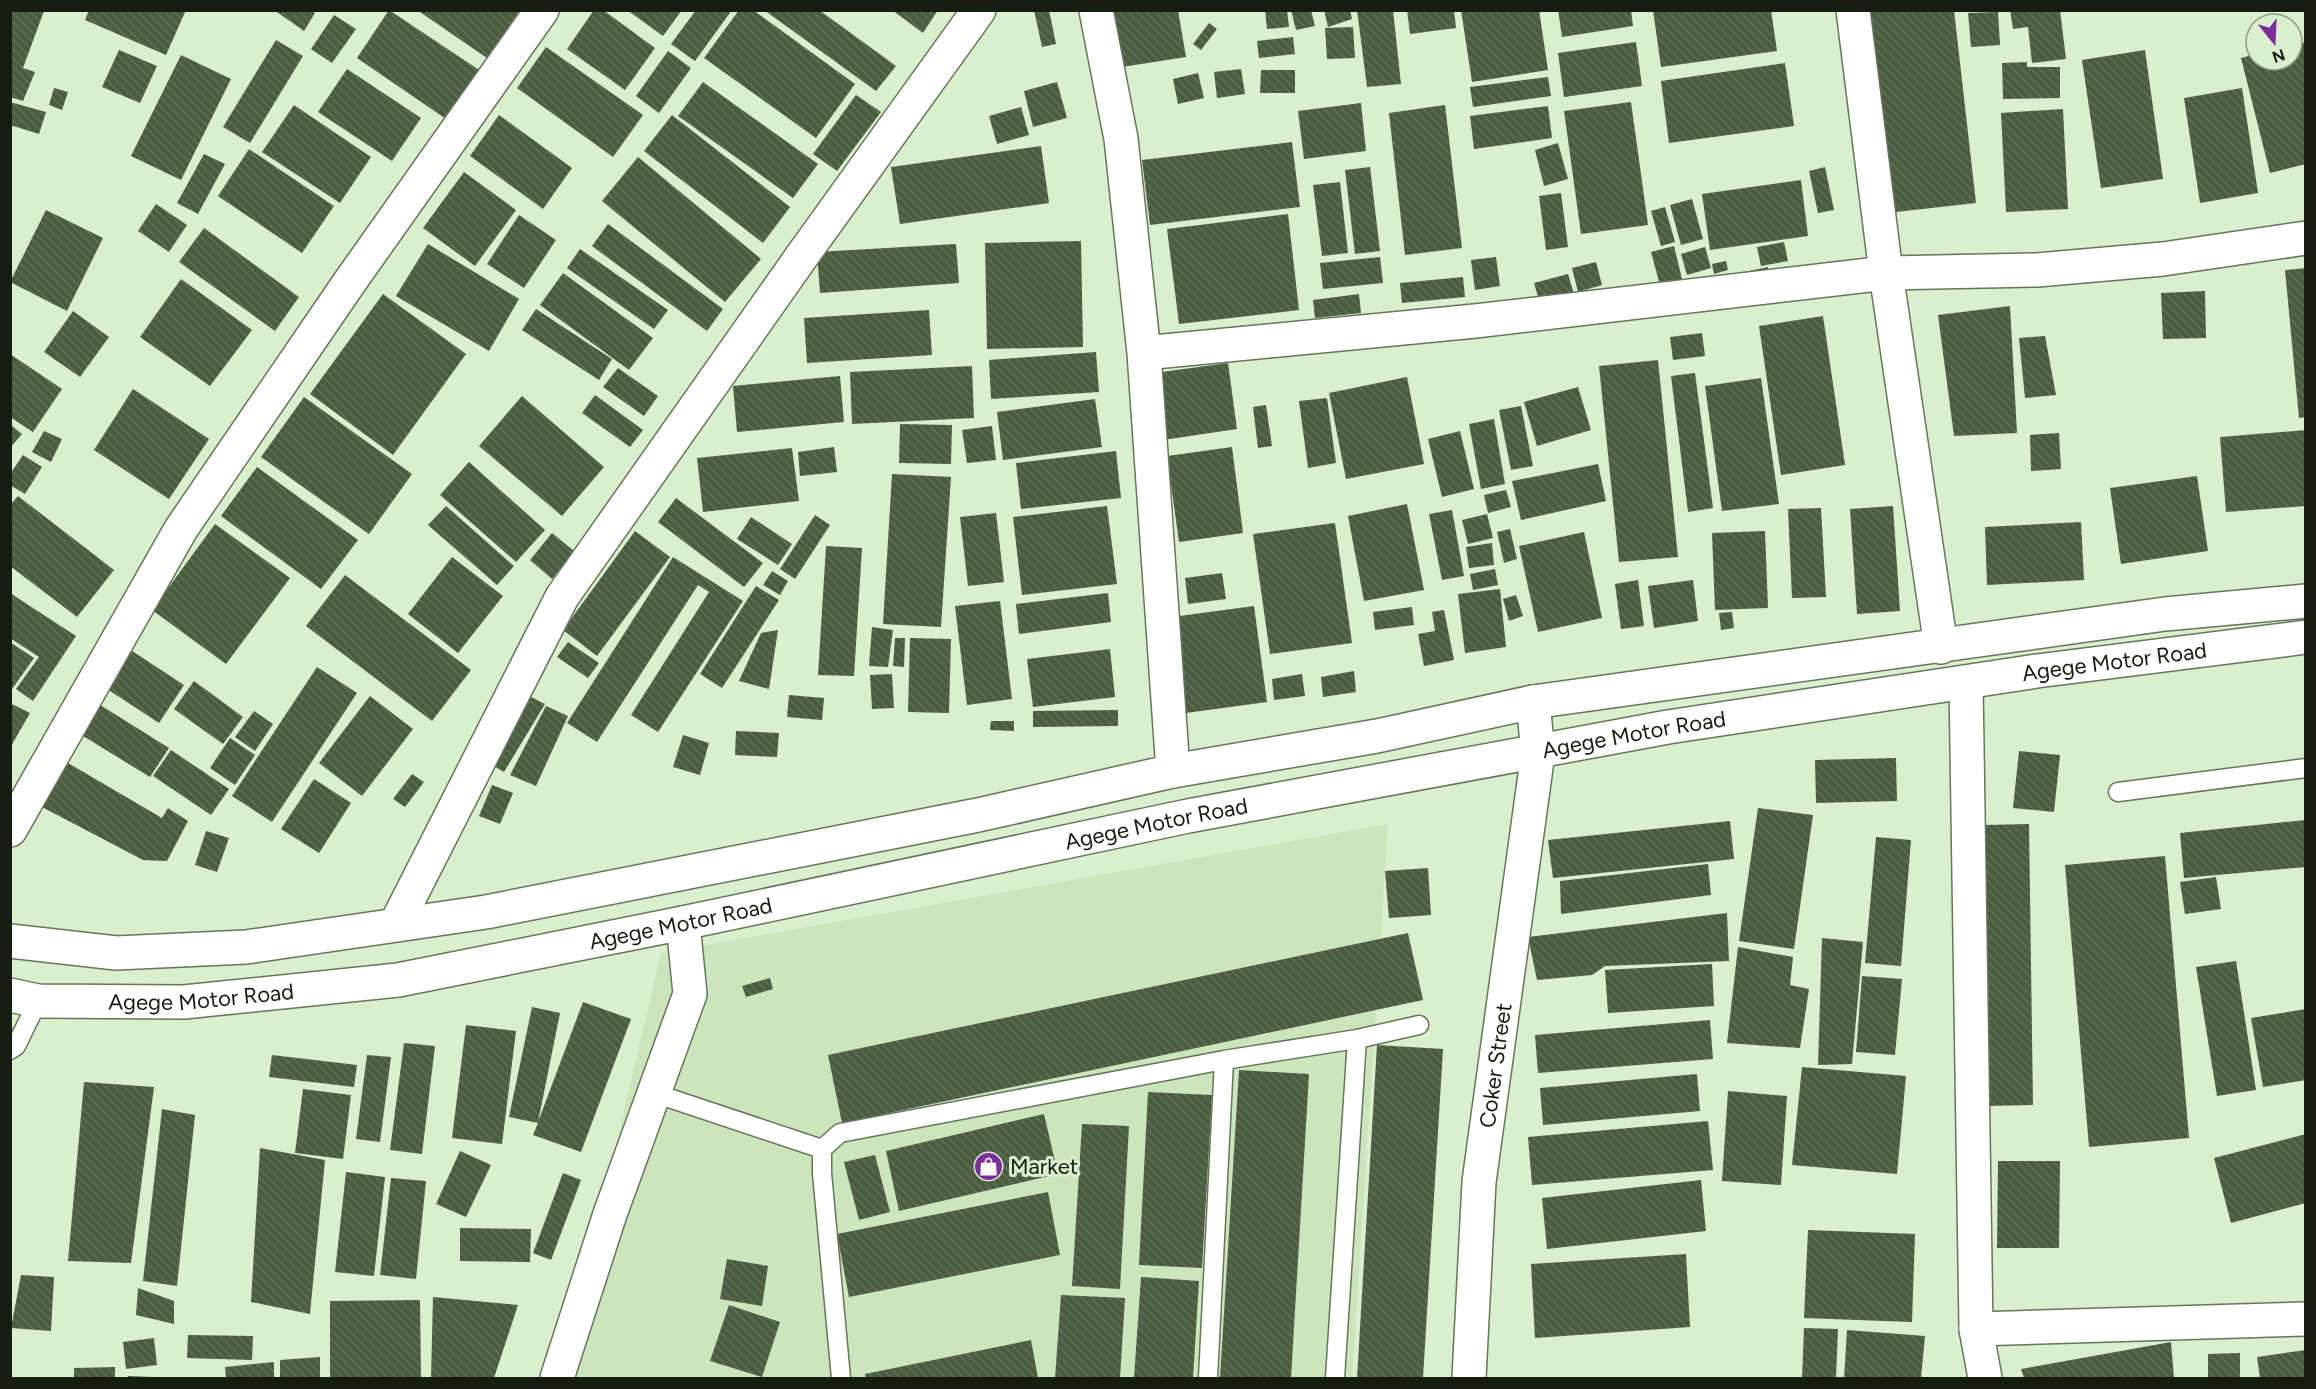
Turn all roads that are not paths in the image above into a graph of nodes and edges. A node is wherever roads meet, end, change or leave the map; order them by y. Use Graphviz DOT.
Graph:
graph roads {
  1 [pos="542,10"];
  2 [pos="979,10"];
  3 [pos="1096,10"];
  4 [pos="1853,10"];
  5 [pos="2306,238"];
  6 [pos="1886,273"];
  7 [pos="1144,353"];
  8 [pos="2306,601"];
  9 [pos="2306,637"];
  10 [pos="1941,646"];
  11 [pos="1966,682"];
  12 [pos="1533,702"];
  13 [pos="1538,753"];
  14 [pos="2306,768"];
  15 [pos="1173,771"];
  16 [pos="2118,792"];
  17 [pos="10,830"];
  18 [pos="683,923"];
  19 [pos="396,924"];
  20 [pos="10,941"];
  21 [pos="24,998"];
  22 [pos="1419,1025"];
  23 [pos="1358,1040"];
  24 [pos="10,1050"];
  25 [pos="1224,1060"];
  26 [pos="654,1093"];
  27 [pos="822,1149"];
  28 [pos="2306,1318"];
  29 [pos="1976,1329"];
  30 [pos="557,1378"];
  31 [pos="841,1378"];
  32 [pos="1208,1378"];
  33 [pos="1335,1378"];
  34 [pos="1469,1378"];
  35 [pos="1985,1378"];
  1 -- 17 [label="main road"];
  2 -- 19 [label="main road"];
  3 -- 7 [label="main road"];
  4 -- 6 [label="main road"];
  5 -- 6 [label="main road"];
  6 -- 7 [label="main road"];
  6 -- 10 [label="main road"];
  7 -- 15 [label="main road"];
  8 -- 10 [label="main road, Agege Motor Road"];
  9 -- 11 [label="main road, Agege Motor Road"];
  10 -- 12 [label="main road, Agege Motor Road"];
  11 -- 13 [label="main road, Agege Motor Road"];
  11 -- 29 [label="main road"];
  12 -- 13 [label="main road, Coker Street"];
  12 -- 15 [label="main road, Agege Motor Road"];
  13 -- 18 [label="main road, Agege Motor Road"];
  13 -- 34 [label="main road, Coker Street"];
  14 -- 16 [label="lane"];
  15 -- 19 [label="main road, Agege Motor Road"];
  18 -- 21 [label="main road, Agege Motor Road"];
  18 -- 26 [label="main road"];
  19 -- 20 [label="main road, Agege Motor Road"];
  21 -- 24 [label="lane"];
  22 -- 23 [label="lane"];
  23 -- 25 [label="lane"];
  23 -- 33 [label="lane"];
  25 -- 27 [label="lane"];
  25 -- 32 [label="lane"];
  26 -- 27 [label="lane"];
  26 -- 30 [label="main road"];
  27 -- 31 [label="lane"];
  28 -- 29 [label="main road"];
  29 -- 35 [label="main road"];
}
